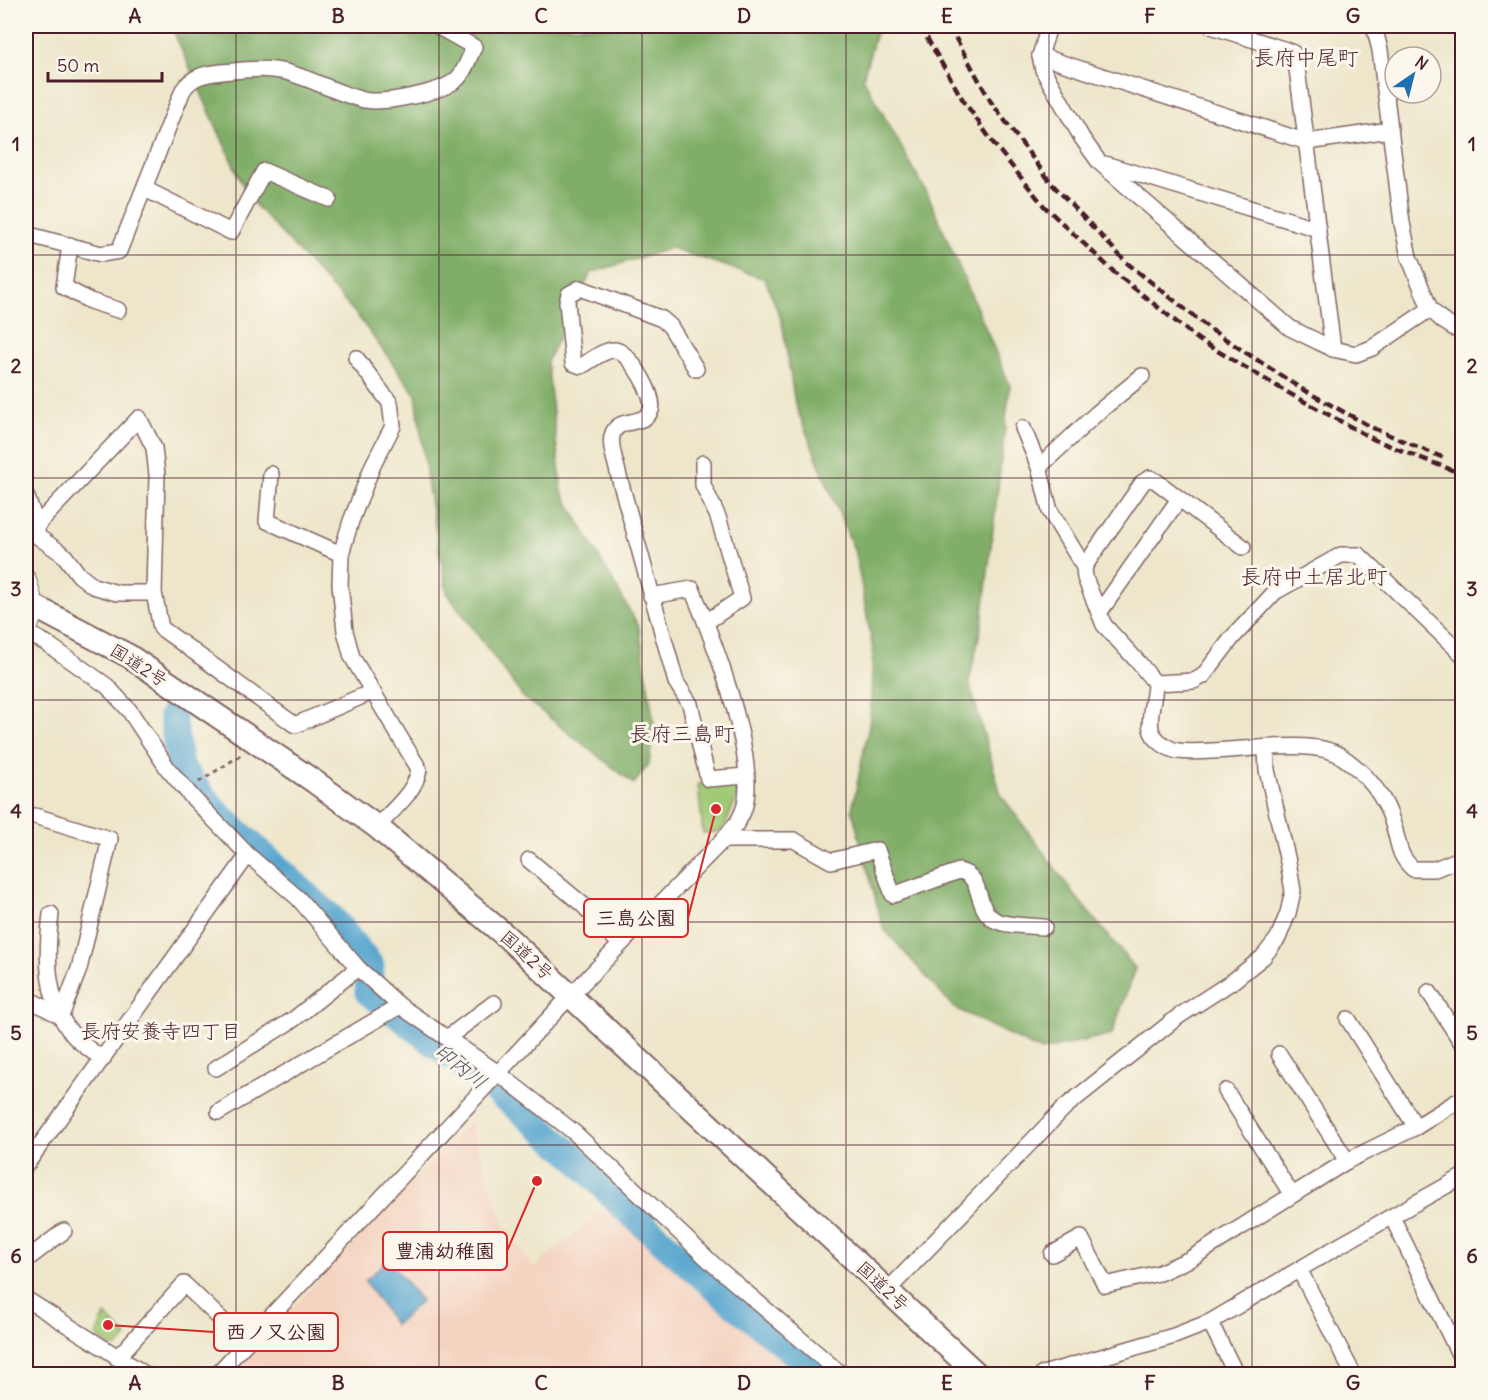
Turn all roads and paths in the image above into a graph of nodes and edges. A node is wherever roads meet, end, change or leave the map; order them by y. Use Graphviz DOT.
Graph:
graph roads {
  1 [pos="436,26"];
  2 [pos="1049,26"];
  3 [pos="1211,26"];
  4 [pos="1374,26"];
  5 [pos="1040,56"];
  6 [pos="1390,130"];
  7 [pos="1307,142"];
  8 [pos="1099,162"];
  9 [pos="145,189"];
  10 [pos="330,199"];
  11 [pos="1318,228"];
  12 [pos="26,234"];
  13 [pos="70,245"];
  14 [pos="1430,309"];
  15 [pos="118,310"];
  16 [pos="1462,333"];
  17 [pos="1333,349"];
  18 [pos="356,358"];
  19 [pos="696,369"];
  20 [pos="1142,376"];
  21 [pos="1023,428"];
  22 [pos="703,463"];
  23 [pos="1039,467"];
  24 [pos="271,474"];
  25 [pos="26,495"];
  26 [pos="1179,499"];
  27 [pos="36,525"];
  28 [pos="1243,547"];
  29 [pos="341,554"];
  30 [pos="1084,567"];
  31 [pos="26,580"];
  32 [pos="149,593"];
  33 [pos="651,597"];
  34 [pos="30,605"];
  35 [pos="1099,613"];
  36 [pos="706,621"];
  37 [pos="26,632"];
  38 [pos="1462,654"];
  39 [pos="1155,683"];
  40 [pos="372,692"];
  41 [pos="1266,749"];
  42 [pos="242,754"];
  43 [pos="746,776"];
  44 [pos="202,780"];
  45 [pos="35,816"];
  46 [pos="377,827"];
  47 [pos="723,840"];
  48 [pos="248,855"];
  49 [pos="1462,858"];
  50 [pos="529,860"];
  51 [pos="51,914"];
  52 [pos="1044,927"];
  53 [pos="621,944"];
  54 [pos="366,975"];
  55 [pos="1429,992"];
  56 [pos="571,995"];
  57 [pos="26,998"];
  58 [pos="494,1003"];
  59 [pos="394,1009"];
  60 [pos="61,1016"];
  61 [pos="1348,1019"];
  62 [pos="1461,1037"];
  63 [pos="447,1038"];
  64 [pos="1279,1054"];
  65 [pos="103,1059"];
  66 [pos="216,1068"];
  67 [pos="493,1078"];
  68 [pos="1226,1091"];
  69 [pos="1462,1100"];
  70 [pos="219,1112"];
  71 [pos="1416,1127"];
  72 [pos="1347,1161"];
  73 [pos="26,1165"];
  74 [pos="1462,1177"];
  75 [pos="1292,1195"];
  76 [pos="1392,1217"];
  77 [pos="64,1231"];
  78 [pos="1052,1254"];
  79 [pos="26,1260"];
  80 [pos="1299,1271"];
  81 [pos="887,1291"];
  82 [pos="26,1299"];
  83 [pos="1210,1322"];
  84 [pos="246,1343"];
  85 [pos="117,1358"];
  86 [pos="1462,1360"];
  87 [pos="145,1374"];
  88 [pos="217,1374"];
  89 [pos="841,1374"];
  90 [pos="977,1374"];
  91 [pos="1043,1374"];
  92 [pos="1236,1374"];
  93 [pos="1353,1374"];
  1 -- 9 [label="street"];
  2 -- 5 [label="street"];
  3 -- 7 [label="street"];
  4 -- 6 [label="street"];
  5 -- 7 [label="street"];
  5 -- 8 [label="street"];
  6 -- 7 [label="street"];
  6 -- 14 [label="street"];
  7 -- 11 [label="street"];
  8 -- 11 [label="street"];
  8 -- 17 [label="street"];
  9 -- 10 [label="street"];
  9 -- 13 [label="street"];
  11 -- 17 [label="street"];
  12 -- 13 [label="street"];
  13 -- 15 [label="street"];
  14 -- 16 [label="street"];
  14 -- 17 [label="street"];
  18 -- 29 [label="street"];
  19 -- 33 [label="street"];
  20 -- 23 [label="street"];
  21 -- 23 [label="street"];
  22 -- 36 [label="street"];
  23 -- 30 [label="street"];
  24 -- 29 [label="street"];
  25 -- 27 [label="street"];
  26 -- 28 [label="street"];
  26 -- 30 [label="street"];
  26 -- 35 [label="street"];
  27 -- 32 [label="street"];
  27 -- 32 [label="street"];
  29 -- 40 [label="street"];
  30 -- 35 [label="street"];
  31 -- 34 [label="main road"];
  32 -- 40 [label="street"];
  33 -- 36 [label="street"];
  33 -- 43 [label="street"];
  34 -- 37 [label="main road"];
  34 -- 46 [label="highway, 国道2号"];
  35 -- 39 [label="street"];
  36 -- 43 [label="street"];
  37 -- 48 [label="street"];
  38 -- 39 [label="street"];
  39 -- 41 [label="street"];
  40 -- 46 [label="street"];
  41 -- 49 [label="street"];
  41 -- 81 [label="street"];
  42 -- 44 [label="path"];
  43 -- 47 [label="street"];
  45 -- 60 [label="street"];
  46 -- 56 [label="highway, 国道2号"];
  47 -- 52 [label="street"];
  47 -- 53 [label="street"];
  48 -- 54 [label="street"];
  48 -- 65 [label="street"];
  50 -- 53 [label="street"];
  51 -- 60 [label="street"];
  53 -- 56 [label="street"];
  54 -- 59 [label="street"];
  54 -- 66 [label="street"];
  55 -- 62 [label="street"];
  56 -- 67 [label="street"];
  56 -- 81 [label="highway, 国道2号"];
  57 -- 60 [label="street"];
  58 -- 63 [label="street"];
  59 -- 63 [label="street"];
  59 -- 70 [label="street"];
  60 -- 65 [label="street"];
  61 -- 71 [label="street"];
  63 -- 67 [label="street"];
  64 -- 72 [label="street"];
  65 -- 73 [label="street"];
  67 -- 84 [label="street"];
  67 -- 89 [label="street"];
  68 -- 75 [label="street"];
  69 -- 71 [label="street"];
  71 -- 72 [label="street"];
  72 -- 75 [label="street"];
  74 -- 76 [label="street"];
  75 -- 78 [label="street"];
  76 -- 80 [label="street"];
  76 -- 86 [label="street"];
  77 -- 79 [label="street"];
  80 -- 83 [label="street"];
  80 -- 93 [label="street"];
  81 -- 90 [label="highway, 国道2号"];
  82 -- 85 [label="street"];
  83 -- 91 [label="street"];
  83 -- 92 [label="street"];
  84 -- 85 [label="street"];
  84 -- 88 [label="street"];
  85 -- 87 [label="street"];
}
